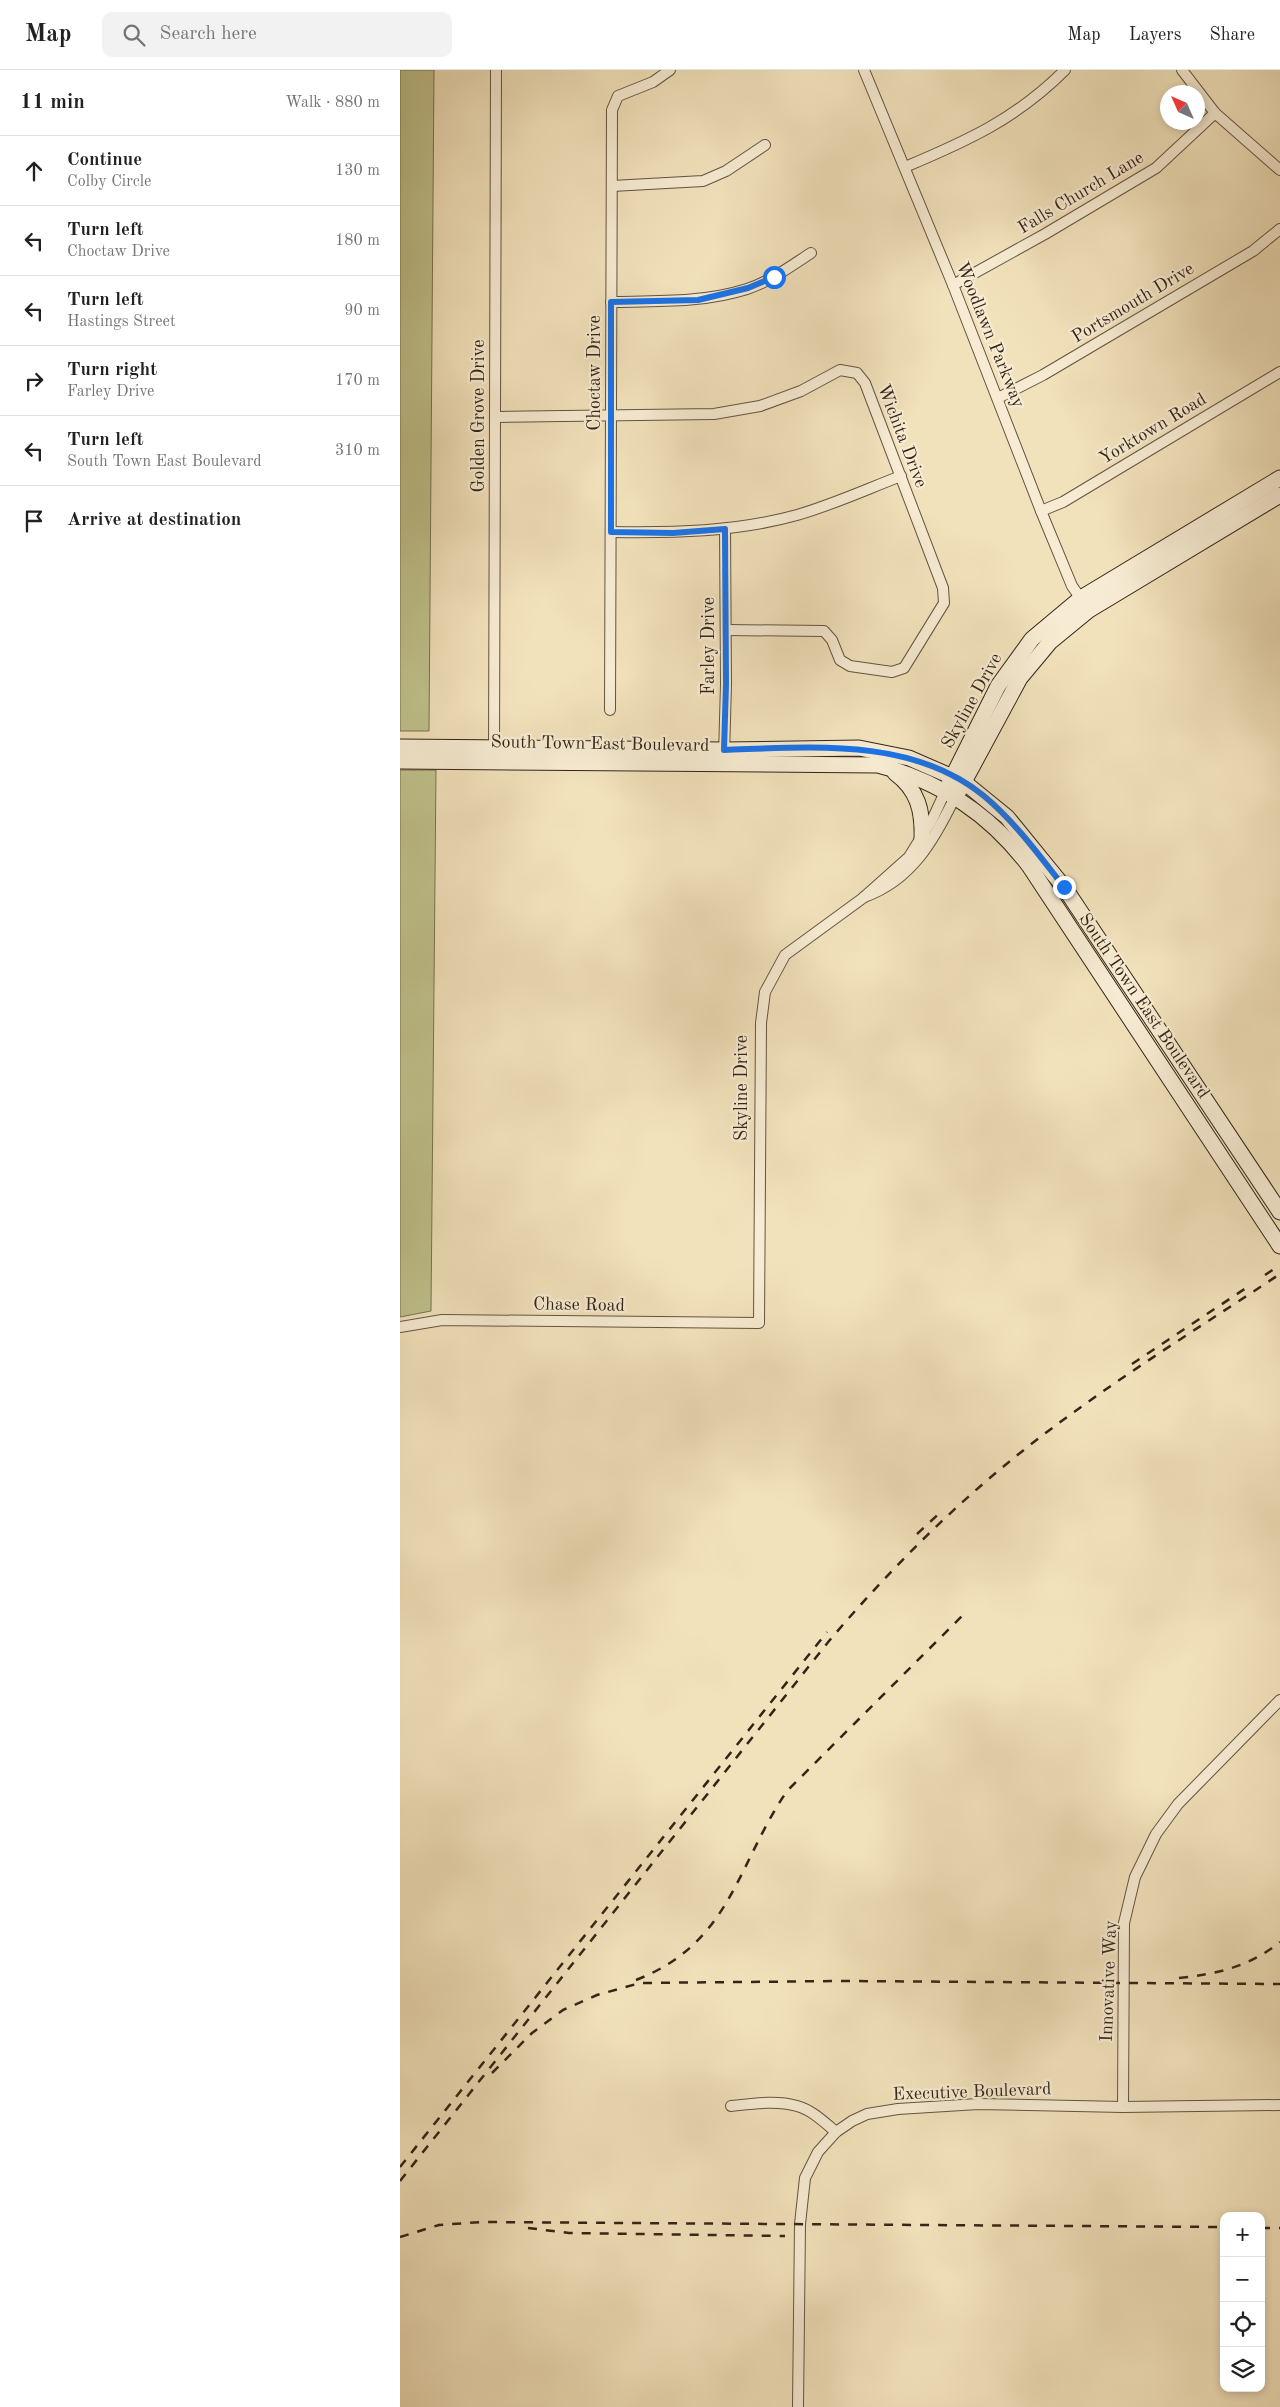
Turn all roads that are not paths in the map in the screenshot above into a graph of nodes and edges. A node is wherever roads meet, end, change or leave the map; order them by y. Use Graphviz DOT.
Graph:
graph roads {
  1 [pos="496,70"];
  2 [pos="670,70"];
  3 [pos="864,70"];
  4 [pos="1065,70"];
  5 [pos="1182,70"];
  6 [pos="1215,113"];
  7 [pos="765,146"];
  8 [pos="904,167"];
  9 [pos="1280,170"];
  10 [pos="612,186"];
  11 [pos="1280,229"];
  12 [pos="811,253"];
  13 [pos="953,285"];
  14 [pos="611,302"];
  15 [pos="1280,372"];
  16 [pos="998,398"];
  17 [pos="611,416"];
  18 [pos="495,417"];
  19 [pos="901,476"];
  20 [pos="1280,478"];
  21 [pos="1280,495"];
  22 [pos="1041,511"];
  23 [pos="725,529"];
  24 [pos="611,532"];
  25 [pos="1085,604"];
  26 [pos="726,630"];
  27 [pos="610,710"];
  28 [pos="400,747"];
  29 [pos="494,754"];
  30 [pos="724,757"];
  31 [pos="400,761"];
  32 [pos="888,768"];
  33 [pos="959,779"];
  34 [pos="950,794"];
  35 [pos="922,839"];
  36 [pos="864,898"];
  37 [pos="1280,1212"];
  38 [pos="1280,1246"];
  39 [pos="759,1323"];
  40 [pos="400,1327"];
  41 [pos="1280,1700"];
  42 [pos="1280,2105"];
  43 [pos="730,2106"];
  44 [pos="1123,2107"];
  45 [pos="836,2132"];
  46 [pos="798,2407"];
  1 -- 18 [label="street, Golden Grove Drive"];
  2 -- 10 [label="street, Choctaw Drive"];
  3 -- 8 [label="street, Woodlawn Parkway"];
  4 -- 8 [label="street"];
  5 -- 6 [label="street"];
  6 -- 9 [label="street"];
  6 -- 13 [label="street, Falls Church Lane"];
  7 -- 10 [label="street"];
  8 -- 13 [label="street, Woodlawn Parkway"];
  10 -- 14 [label="street, Choctaw Drive"];
  11 -- 16 [label="street, Portsmouth Drive"];
  12 -- 14 [label="street"];
  13 -- 16 [label="street, Woodlawn Parkway"];
  14 -- 17 [label="street, Choctaw Drive"];
  15 -- 22 [label="street, Yorktown Road"];
  16 -- 22 [label="street, Woodlawn Parkway"];
  17 -- 18 [label="street, Wichita Drive"];
  17 -- 19 [label="street, Wichita Drive"];
  17 -- 24 [label="street, Choctaw Drive"];
  18 -- 29 [label="street, Golden Grove Drive"];
  19 -- 23 [label="street"];
  19 -- 26 [label="street, Wichita Drive"];
  20 -- 25 [label="main road, Skyline Drive"];
  21 -- 25 [label="main road, Skyline Drive"];
  22 -- 25 [label="street, Woodlawn Parkway"];
  23 -- 24 [label="street"];
  23 -- 26 [label="street, Farley Drive"];
  24 -- 27 [label="street, Choctaw Drive"];
  25 -- 33 [label="main road, Skyline Drive"];
  26 -- 30 [label="street, Farley Drive"];
  28 -- 29 [label="main road, South Town East Boulevard"];
  29 -- 30 [label="main road, South Town East Boulevard"];
  29 -- 31 [label="main road, South Town East Boulevard"];
  30 -- 32 [label="main road, South Town East Boulevard"];
  30 -- 33 [label="main road, South Town East Boulevard"];
  32 -- 34 [label="main road, South Town East Boulevard"];
  32 -- 35 [label="main road"];
  33 -- 34 [label="main road, Skyline Drive"];
  33 -- 37 [label="main road, South Town East Boulevard"];
  34 -- 35 [label="street, Skyline Drive"];
  34 -- 36 [label="street, Skyline Drive"];
  34 -- 38 [label="main road, South Town East Boulevard"];
  35 -- 36 [label="street, Skyline Drive"];
  36 -- 39 [label="street, Skyline Drive"];
  39 -- 40 [label="street, Chase Road"];
  41 -- 44 [label="street, Innovative Way"];
  42 -- 44 [label="street, Executive Boulevard"];
  43 -- 45 [label="street"];
  44 -- 45 [label="street, Executive Boulevard"];
  45 -- 46 [label="street, Executive Boulevard"];
}
